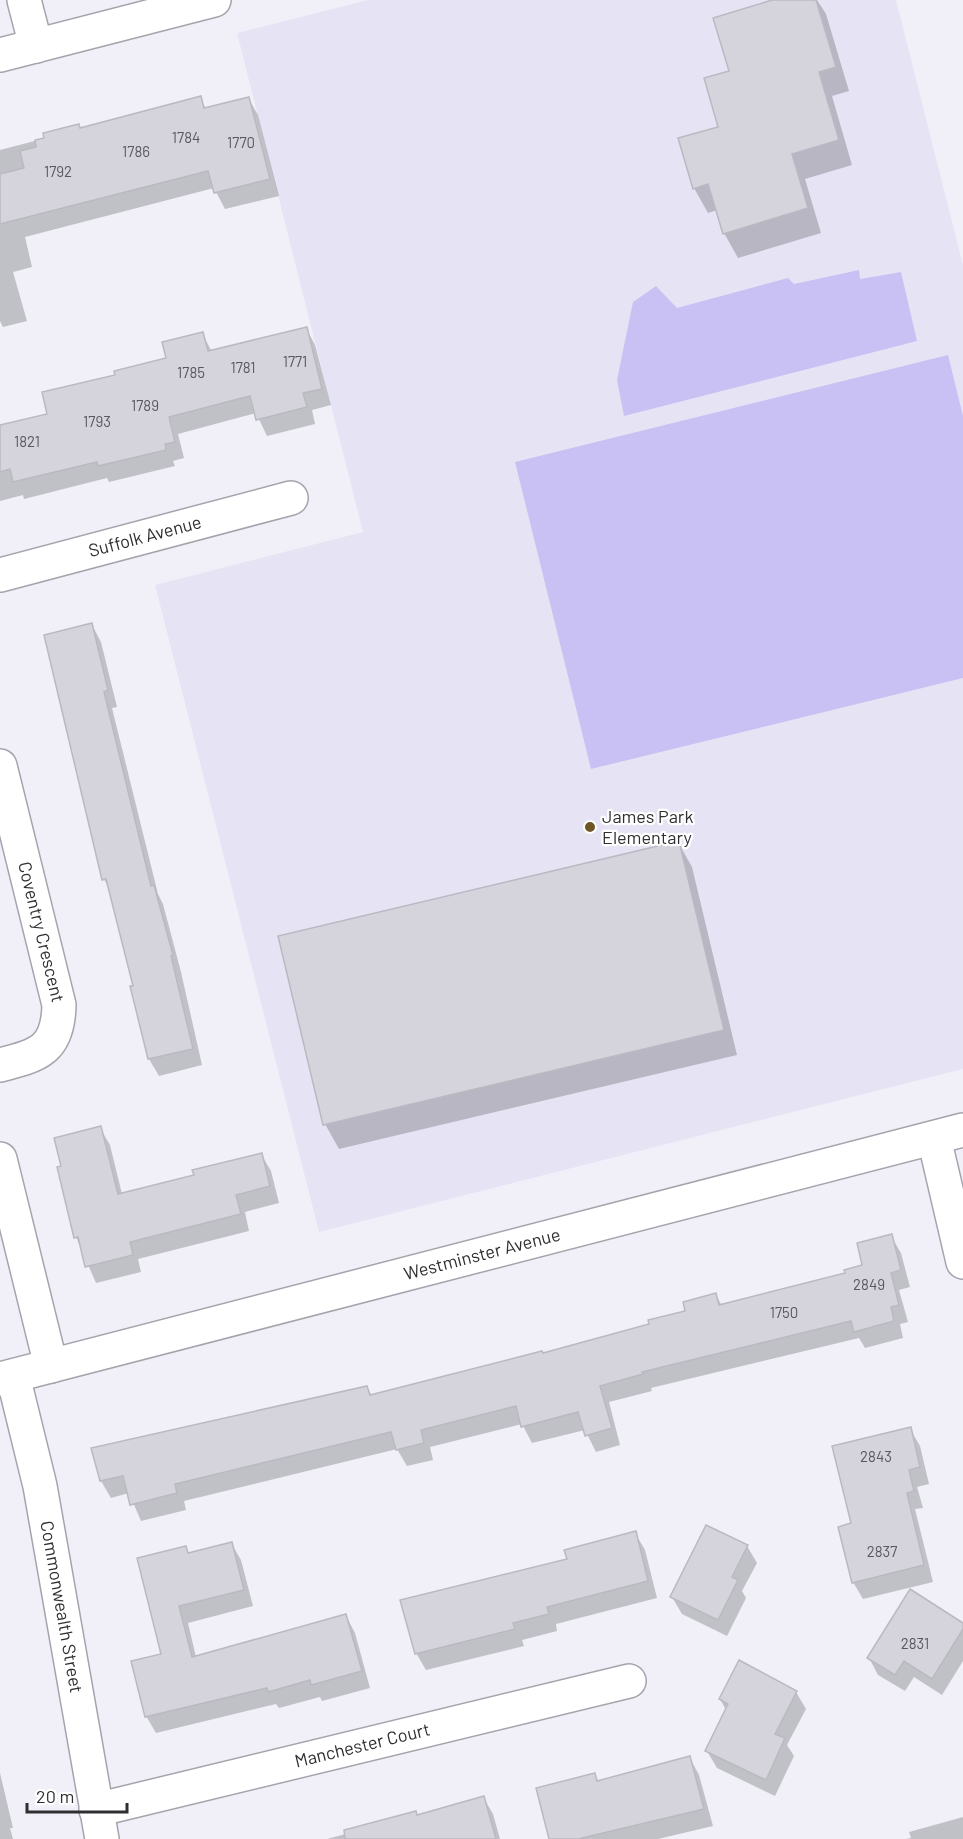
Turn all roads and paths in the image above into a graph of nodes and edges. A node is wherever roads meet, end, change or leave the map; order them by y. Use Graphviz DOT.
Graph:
graph roads {
  1 [pos="24,0"];
  2 [pos="214,0"];
  3 [pos="36,46"];
  4 [pos="0,56"];
  5 [pos="291,498"];
  6 [pos="0,575"];
  7 [pos="0,766"];
  8 [pos="0,1065"];
  9 [pos="948,1134"];
  10 [pos="0,1159"];
  11 [pos="963,1262"];
  12 [pos="51,1366"];
  13 [pos="6,1377"];
  14 [pos="629,1681"];
  15 [pos="99,1825"];
  1 -- 3 [label="street"];
  2 -- 3 [label="street"];
  3 -- 4 [label="street"];
  5 -- 6 [label="street, Suffolk Avenue"];
  7 -- 8 [label="street, Coventry Crescent"];
  9 -- 11 [label="street"];
  9 -- 12 [label="street, Westminster Avenue"];
  10 -- 12 [label="street"];
  12 -- 13 [label="street, Westminster Avenue"];
  13 -- 15 [label="street, Commonwealth Street"];
  14 -- 15 [label="street, Manchester Court"];
}
